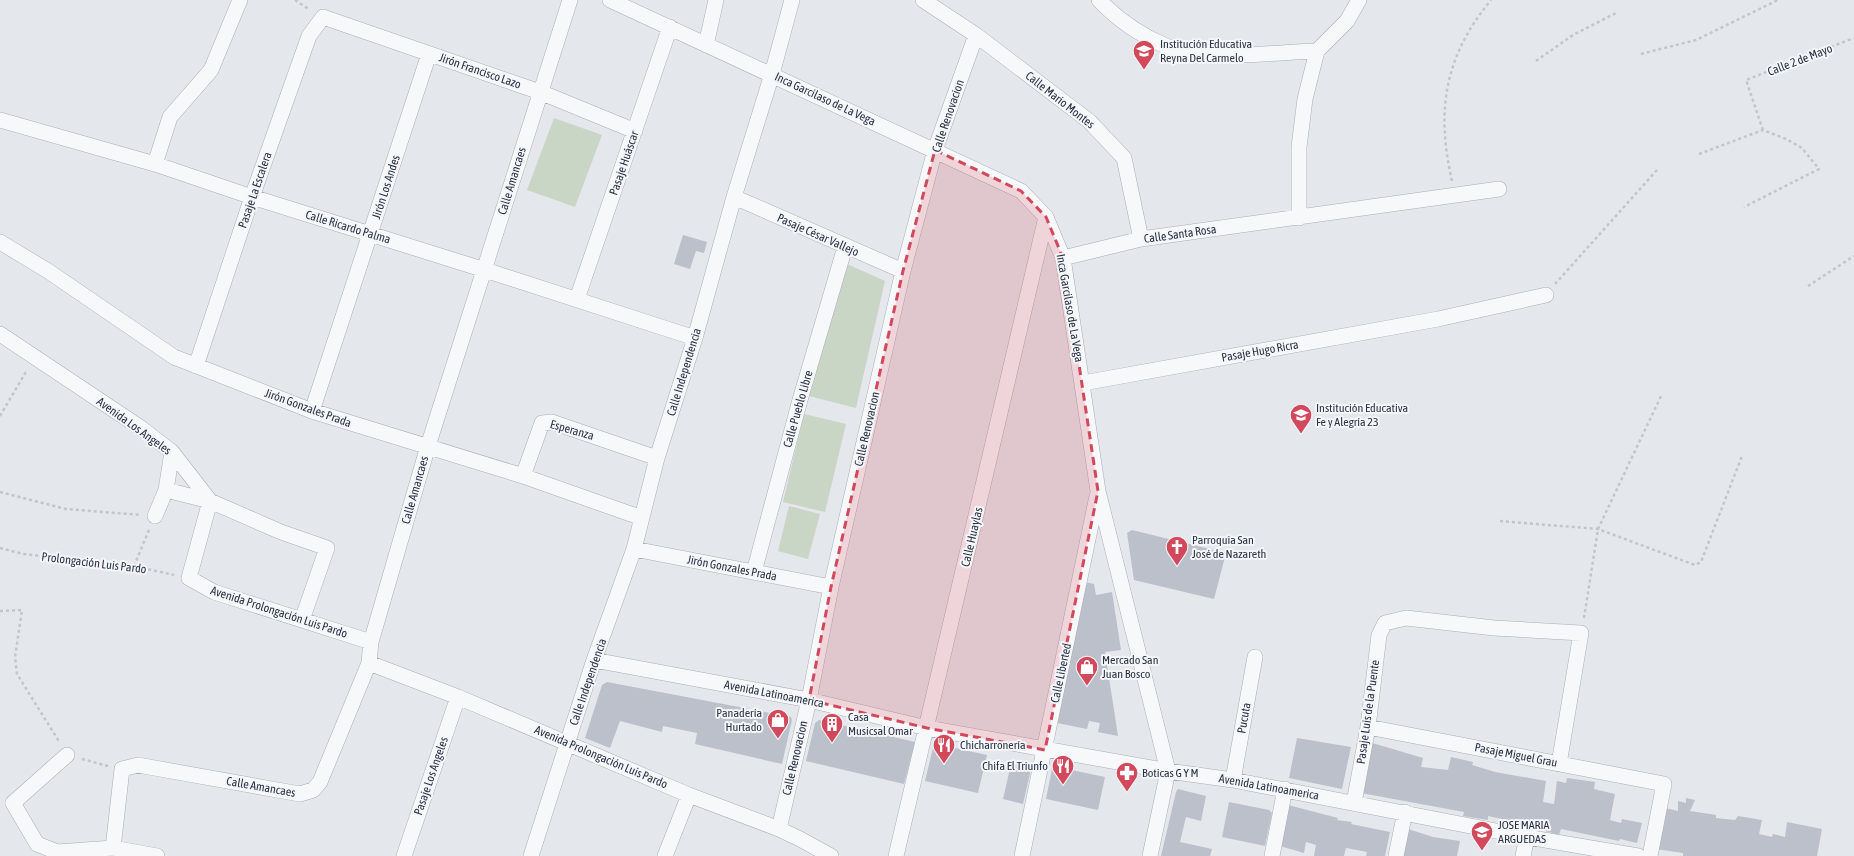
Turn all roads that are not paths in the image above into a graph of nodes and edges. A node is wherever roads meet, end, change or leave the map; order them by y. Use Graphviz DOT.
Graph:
graph roads {
  1 [pos="240,0"];
  2 [pos="570,0"];
  3 [pos="610,0"];
  4 [pos="716,0"];
  5 [pos="792,0"];
  6 [pos="923,0"];
  7 [pos="1099,0"];
  8 [pos="1359,0"];
  9 [pos="323,17"];
  10 [pos="670,27"];
  11 [pos="976,35"];
  12 [pos="706,45"];
  13 [pos="1317,51"];
  14 [pos="429,54"];
  15 [pos="772,74"];
  16 [pos="540,92"];
  17 [pos="0,120"];
  18 [pos="635,131"];
  19 [pos="935,150"];
  20 [pos="155,164"];
  21 [pos="1499,189"];
  22 [pos="252,197"];
  23 [pos="734,197"];
  24 [pos="1046,217"];
  25 [pos="1299,218"];
  26 [pos="371,234"];
  27 [pos="1141,239"];
  28 [pos="0,242"];
  29 [pos="845,247"];
  30 [pos="1063,258"];
  31 [pos="485,270"];
  32 [pos="903,271"];
  33 [pos="1546,294"];
  34 [pos="577,300"];
  35 [pos="0,334"];
  36 [pos="695,338"];
  37 [pos="196,366"];
  38 [pos="1083,384"];
  39 [pos="312,411"];
  40 [pos="428,446"];
  41 [pos="172,452"];
  42 [pos="657,458"];
  43 [pos="523,476"];
  44 [pos="166,490"];
  45 [pos="1098,491"];
  46 [pos="210,501"];
  47 [pos="155,516"];
  48 [pos="642,518"];
  49 [pos="634,549"];
  50 [pos="754,572"];
  51 [pos="831,587"];
  52 [pos="302,620"];
  53 [pos="371,642"];
  54 [pos="1256,657"];
  55 [pos="594,660"];
  56 [pos="369,663"];
  57 [pos="458,697"];
  58 [pos="809,700"];
  59 [pos="1368,727"];
  60 [pos="927,728"];
  61 [pos="567,742"];
  62 [pos="1045,750"];
  63 [pos="67,756"];
  64 [pos="1560,764"];
  65 [pos="1168,771"];
  66 [pos="1233,780"];
  67 [pos="1285,789"];
  68 [pos="689,795"];
  69 [pos="1354,802"];
  70 [pos="1405,812"];
  71 [pos="779,829"];
  72 [pos="1527,837"];
  73 [pos="113,848"];
  74 [pos="156,856"];
  75 [pos="404,856"];
  76 [pos="531,856"];
  77 [pos="665,856"];
  78 [pos="831,856"];
  79 [pos="896,856"];
  80 [pos="1022,856"];
  81 [pos="1150,856"];
  82 [pos="1272,856"];
  83 [pos="1396,856"];
  84 [pos="1523,856"];
  85 [pos="1638,856"];
  86 [pos="1650,856"];
  1 -- 20 [label="street"];
  2 -- 16 [label="street, Calle Amancaes"];
  3 -- 10 [label="street, Inca Garcilaso de La Vega"];
  4 -- 12 [label="street"];
  5 -- 15 [label="street, Calle Independencia"];
  6 -- 11 [label="street, Calle Mario Montes"];
  7 -- 13 [label="street"];
  8 -- 13 [label="street"];
  9 -- 14 [label="street, Jirón Francisco Lazo"];
  9 -- 22 [label="street, Pasaje La Escalera"];
  10 -- 12 [label="street, Inca Garcilaso de La Vega"];
  10 -- 18 [label="street, Pasaje Huáscar"];
  11 -- 19 [label="street, Calle Renovacion"];
  11 -- 27 [label="street, Calle Mario Montes"];
  12 -- 15 [label="street, Inca Garcilaso de La Vega"];
  13 -- 25 [label="street"];
  14 -- 16 [label="street, Jirón Francisco Lazo"];
  14 -- 26 [label="street, Jirón Los Andes"];
  15 -- 19 [label="street, Inca Garcilaso de La Vega"];
  15 -- 23 [label="street, Calle Independencia"];
  16 -- 18 [label="street, Jirón Francisco Lazo"];
  16 -- 31 [label="street, Calle Amancaes"];
  17 -- 20 [label="street, Calle Ricardo Palma"];
  18 -- 34 [label="street, Pasaje Huáscar"];
  19 -- 24 [label="street, Inca Garcilaso de La Vega"];
  19 -- 32 [label="street, Calle Renovacion"];
  20 -- 22 [label="street, Calle Ricardo Palma"];
  21 -- 25 [label="street, Calle Santa Rosa"];
  22 -- 26 [label="street, Calle Ricardo Palma"];
  22 -- 37 [label="street, Pasaje La Escalera"];
  23 -- 29 [label="street, Pasaje César Vallejo"];
  23 -- 36 [label="street, Calle Independencia"];
  24 -- 30 [label="street, Inca Garcilaso de La Vega"];
  24 -- 60 [label="street, Calle Huaylas"];
  25 -- 27 [label="street, Calle Santa Rosa"];
  26 -- 31 [label="street, Calle Ricardo Palma"];
  26 -- 39 [label="street, Jirón Los Andes"];
  27 -- 30 [label="street, Calle Santa Rosa"];
  28 -- 37 [label="street, Jirón Gonzales Prada"];
  29 -- 32 [label="street, Pasaje César Vallejo"];
  29 -- 50 [label="street, Calle Pueblo Libre"];
  30 -- 38 [label="street, Inca Garcilaso de La Vega"];
  31 -- 34 [label="street, Calle Ricardo Palma"];
  31 -- 40 [label="street, Calle Amancaes"];
  32 -- 51 [label="street, Calle Renovacion"];
  33 -- 38 [label="street, Pasaje Hugo Ricra"];
  34 -- 36 [label="street, Calle Ricardo Palma"];
  35 -- 41 [label="street, Avenida Los Angeles"];
  36 -- 42 [label="street, Calle Independencia"];
  37 -- 39 [label="street, Jirón Gonzales Prada"];
  38 -- 45 [label="street, Inca Garcilaso de La Vega"];
  39 -- 40 [label="street, Jirón Gonzales Prada"];
  40 -- 43 [label="street, Jirón Gonzales Prada"];
  40 -- 53 [label="street, Calle Amancaes"];
  41 -- 44 [label="street"];
  41 -- 46 [label="street, Avenida Los Angeles"];
  42 -- 43 [label="street, Esperanza"];
  42 -- 48 [label="street, Calle Independencia"];
  43 -- 48 [label="street, Jirón Gonzales Prada"];
  44 -- 46 [label="street"];
  44 -- 47 [label="street"];
  45 -- 62 [label="street, Calle Liberted"];
  45 -- 65 [label="street, Inca Garcilaso de La Vega"];
  46 -- 52 [label="street, Avenida Prolongación Luis Pardo"];
  46 -- 52 [label="street"];
  48 -- 49 [label="street, Calle Independencia"];
  49 -- 50 [label="street, Jirón Gonzales Prada"];
  49 -- 55 [label="street, Calle Independencia"];
  50 -- 51 [label="street, Jirón Gonzales Prada"];
  51 -- 58 [label="street, Calle Renovacion"];
  52 -- 53 [label="street, Avenida Prolongación Luis Pardo"];
  53 -- 56 [label="street, Calle Amancaes"];
  54 -- 66 [label="street, Pucuta"];
  55 -- 58 [label="street, Avenida Latinoamerica"];
  55 -- 61 [label="street, Calle Independencia"];
  56 -- 57 [label="street, Avenida Prolongación Luis Pardo"];
  56 -- 73 [label="street, Calle Amancaes"];
  57 -- 61 [label="street, Avenida Prolongación Luis Pardo"];
  57 -- 75 [label="street, Pasaje Los Angeles"];
  58 -- 60 [label="street, Avenida Latinoamerica"];
  58 -- 71 [label="street, Calle Renovacion"];
  59 -- 64 [label="street, Pasaje Miguel Grau"];
  59 -- 64 [label="street, Pasaje Luis de la Puente"];
  59 -- 69 [label="street, Pasaje Luis de la Puente"];
  60 -- 62 [label="street, Avenida Latinoamerica"];
  60 -- 79 [label="street, Calle Huaylas"];
  61 -- 68 [label="street, Avenida Prolongación Luis Pardo"];
  61 -- 76 [label="street, Calle Independencia"];
  62 -- 65 [label="street, Avenida Latinoamerica"];
  62 -- 80 [label="street, Calle Liberted"];
  63 -- 73 [label="street"];
  64 -- 86 [label="street, Pasaje Miguel Grau"];
  65 -- 66 [label="street, Avenida Latinoamerica"];
  65 -- 81 [label="street, Inca Garcilaso de La Vega"];
  66 -- 67 [label="street, Avenida Latinoamerica"];
  67 -- 69 [label="street, Avenida Latinoamerica"];
  67 -- 82 [label="street"];
  68 -- 71 [label="street, Avenida Prolongación Luis Pardo"];
  68 -- 77 [label="street"];
  69 -- 70 [label="street, Avenida Latinoamerica"];
  70 -- 72 [label="street, Avenida Latinoamerica"];
  70 -- 83 [label="street"];
  71 -- 78 [label="street, Avenida Prolongación Luis Pardo"];
  72 -- 84 [label="street"];
  72 -- 85 [label="street, Avenida Latinoamerica"];
  73 -- 74 [label="street"];
}
